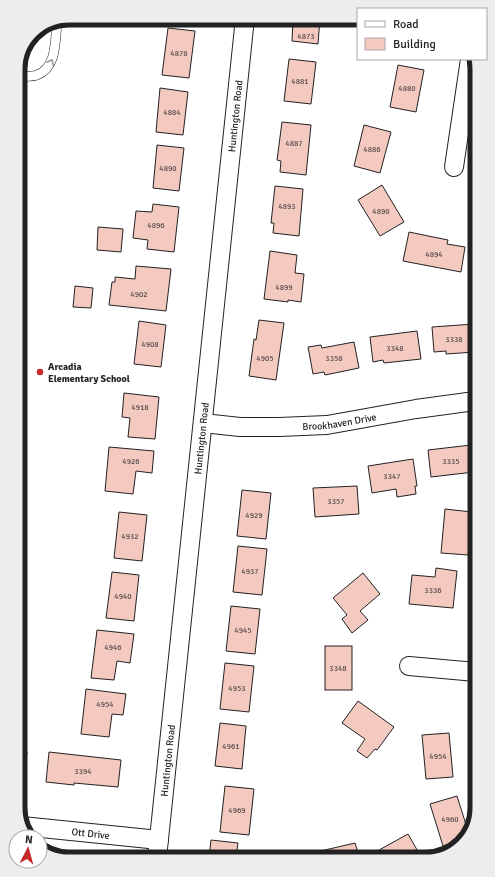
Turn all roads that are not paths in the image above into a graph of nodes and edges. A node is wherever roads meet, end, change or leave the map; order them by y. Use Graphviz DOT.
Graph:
graph roads {
  1 [pos="244,25"];
  2 [pos="57,27"];
  3 [pos="469,62"];
  4 [pos="25,76"];
  5 [pos="454,167"];
  6 [pos="470,402"];
  7 [pos="203,423"];
  8 [pos="409,666"];
  9 [pos="470,671"];
  10 [pos="30,827"];
  11 [pos="159,840"];
  12 [pos="158,852"];
  1 -- 7 [label="street, Huntington Road"];
  4 -- 2 [label="lane, one-way"];
  3 -- 5 [label="street"];
  6 -- 7 [label="street, Brookhaven Drive"];
  7 -- 11 [label="street, Huntington Road"];
  8 -- 9 [label="street"];
  10 -- 11 [label="street, Ott Drive"];
  11 -- 12 [label="street, Huntington Road"];
}
